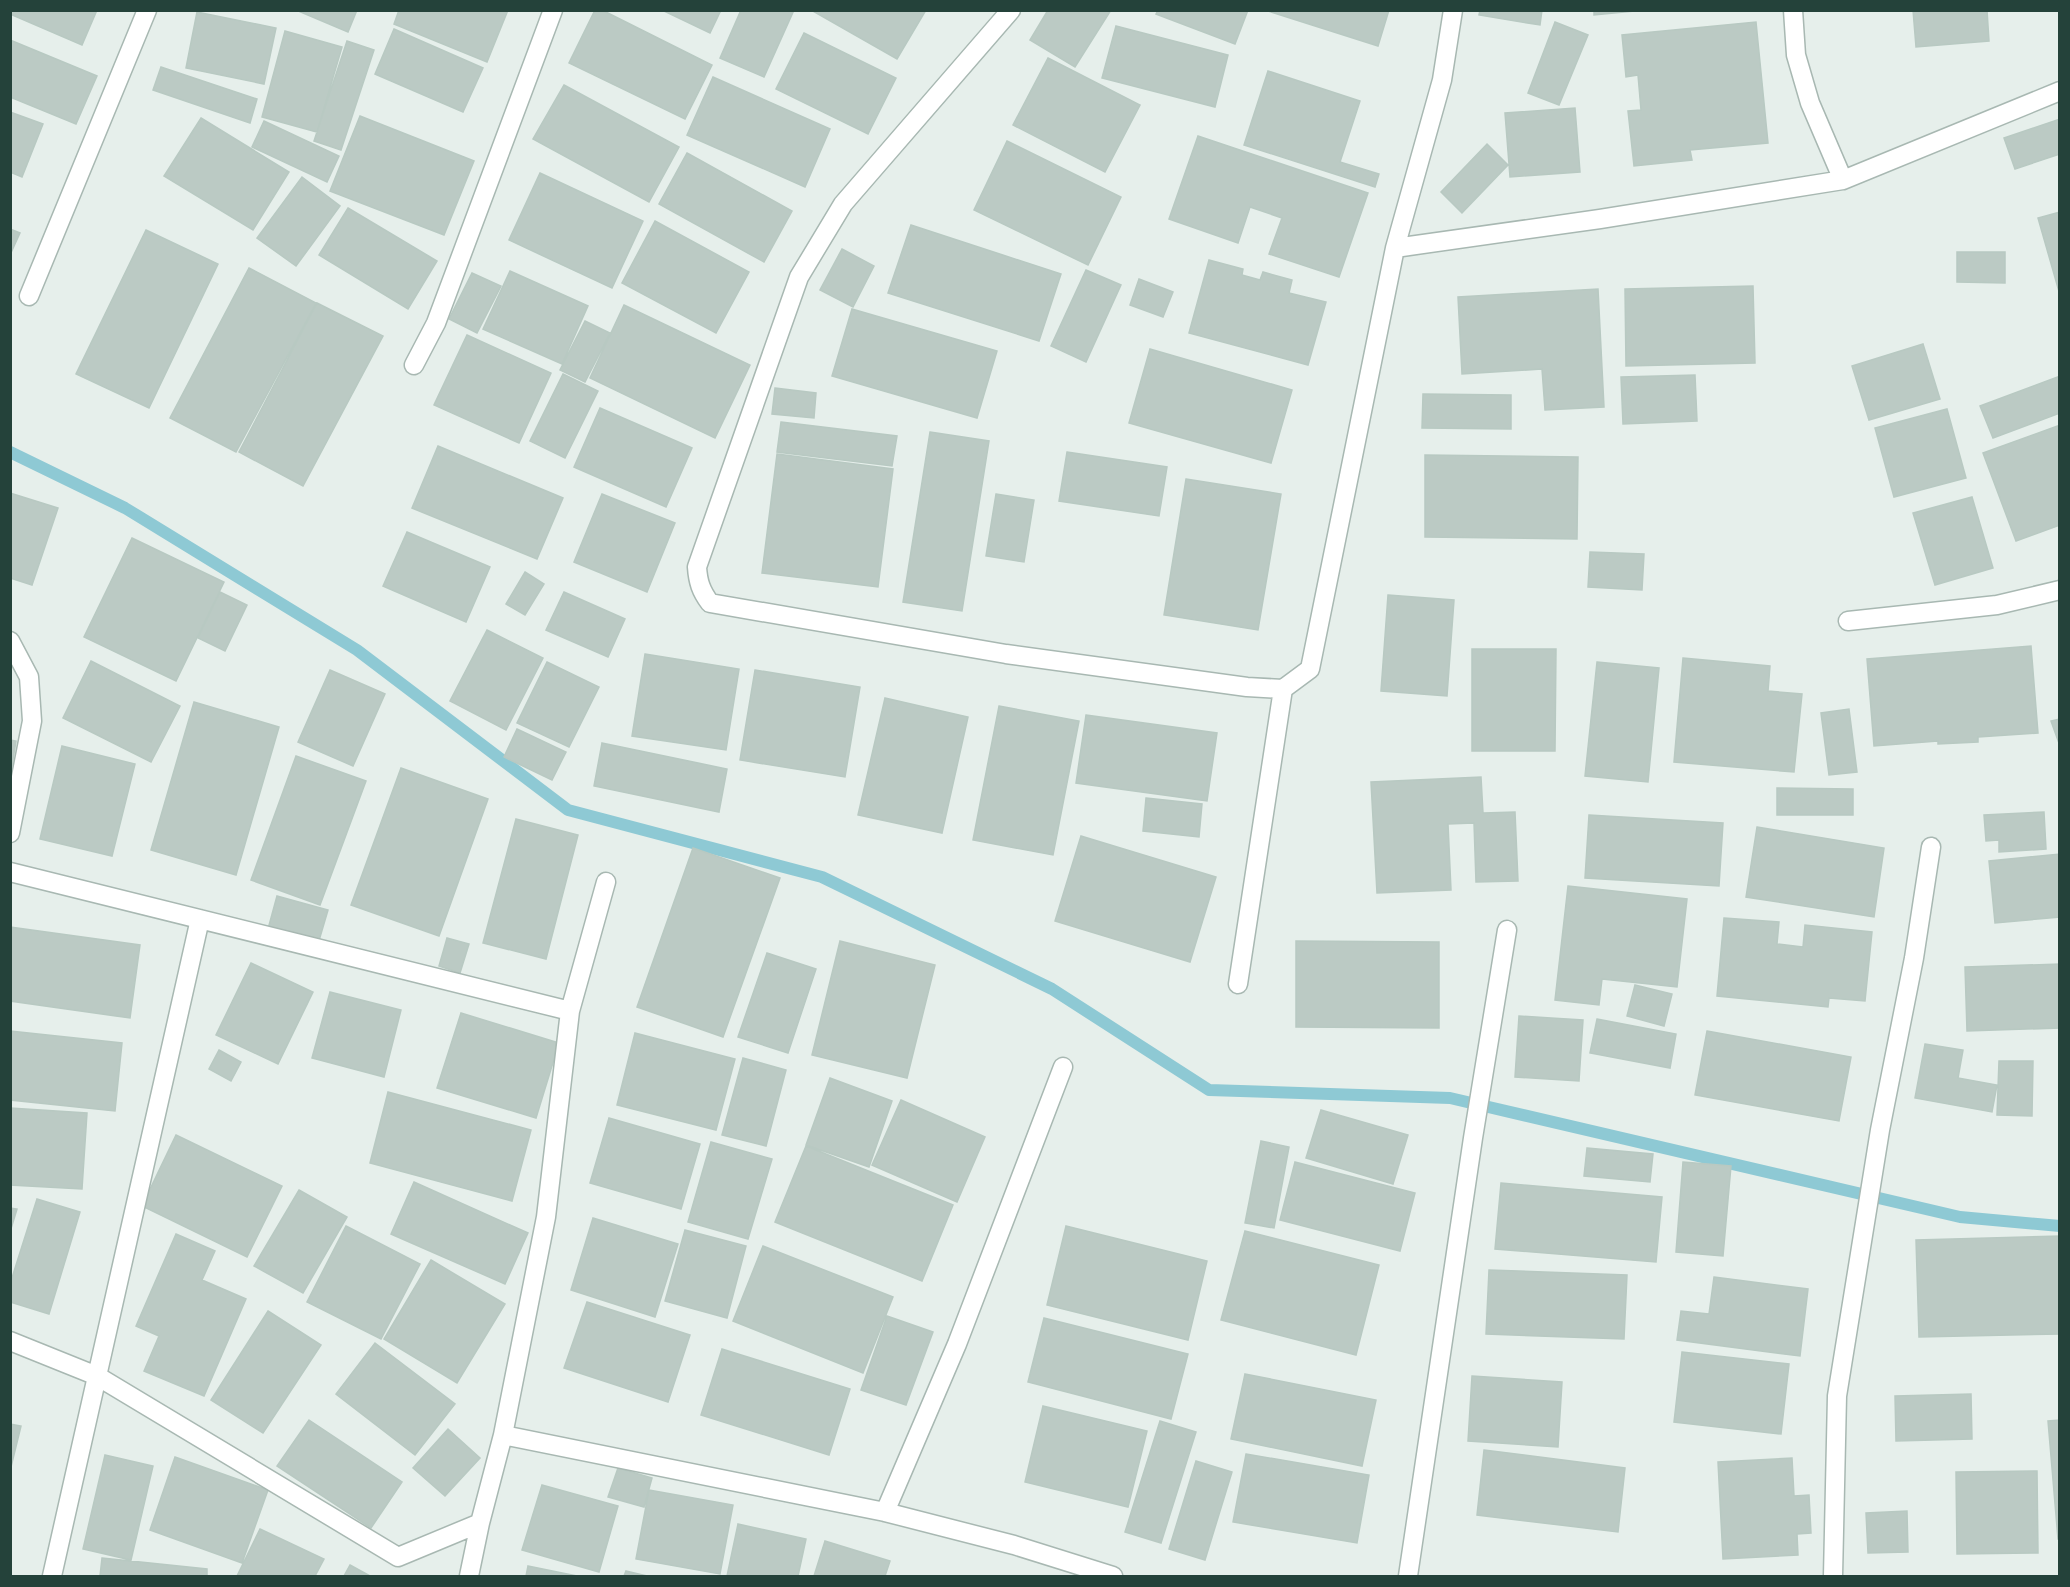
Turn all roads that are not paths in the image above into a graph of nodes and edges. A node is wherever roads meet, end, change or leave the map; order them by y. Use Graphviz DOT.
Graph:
graph roads {
  1 [pos="147,10"];
  2 [pos="553,10"];
  3 [pos="1011,10"];
  4 [pos="1453,10"];
  5 [pos="1793,10"];
  6 [pos="2060,91"];
  7 [pos="1843,180"];
  8 [pos="1395,248"];
  9 [pos="28,296"];
  10 [pos="414,365"];
  11 [pos="2060,590"];
  12 [pos="1848,621"];
  13 [pos="10,641"];
  14 [pos="1283,689"];
  15 [pos="10,833"];
  16 [pos="1931,847"];
  17 [pos="10,872"];
  18 [pos="606,882"];
  19 [pos="200,919"];
  20 [pos="1507,930"];
  21 [pos="1238,984"];
  22 [pos="570,1011"];
  23 [pos="1063,1067"];
  24 [pos="10,1341"];
  25 [pos="97,1376"];
  26 [pos="502,1435"];
  27 [pos="885,1512"];
  28 [pos="480,1523"];
  29 [pos="52,1576"];
  30 [pos="470,1576"];
  31 [pos="1113,1576"];
  32 [pos="1408,1576"];
  33 [pos="1833,1576"];
  1 -- 9 [label="street"];
  2 -- 10 [label="street"];
  3 -- 14 [label="street"];
  4 -- 8 [label="street"];
  5 -- 7 [label="street"];
  6 -- 7 [label="street"];
  7 -- 8 [label="street"];
  8 -- 14 [label="street"];
  11 -- 12 [label="street"];
  13 -- 15 [label="street"];
  14 -- 21 [label="street"];
  16 -- 33 [label="street"];
  17 -- 19 [label="street"];
  18 -- 22 [label="street"];
  19 -- 22 [label="street"];
  19 -- 25 [label="street"];
  20 -- 32 [label="street"];
  22 -- 26 [label="street"];
  23 -- 27 [label="street"];
  24 -- 25 [label="street"];
  25 -- 28 [label="street"];
  25 -- 29 [label="street"];
  26 -- 27 [label="street"];
  26 -- 28 [label="street"];
  27 -- 31 [label="street"];
  28 -- 30 [label="street"];
}
